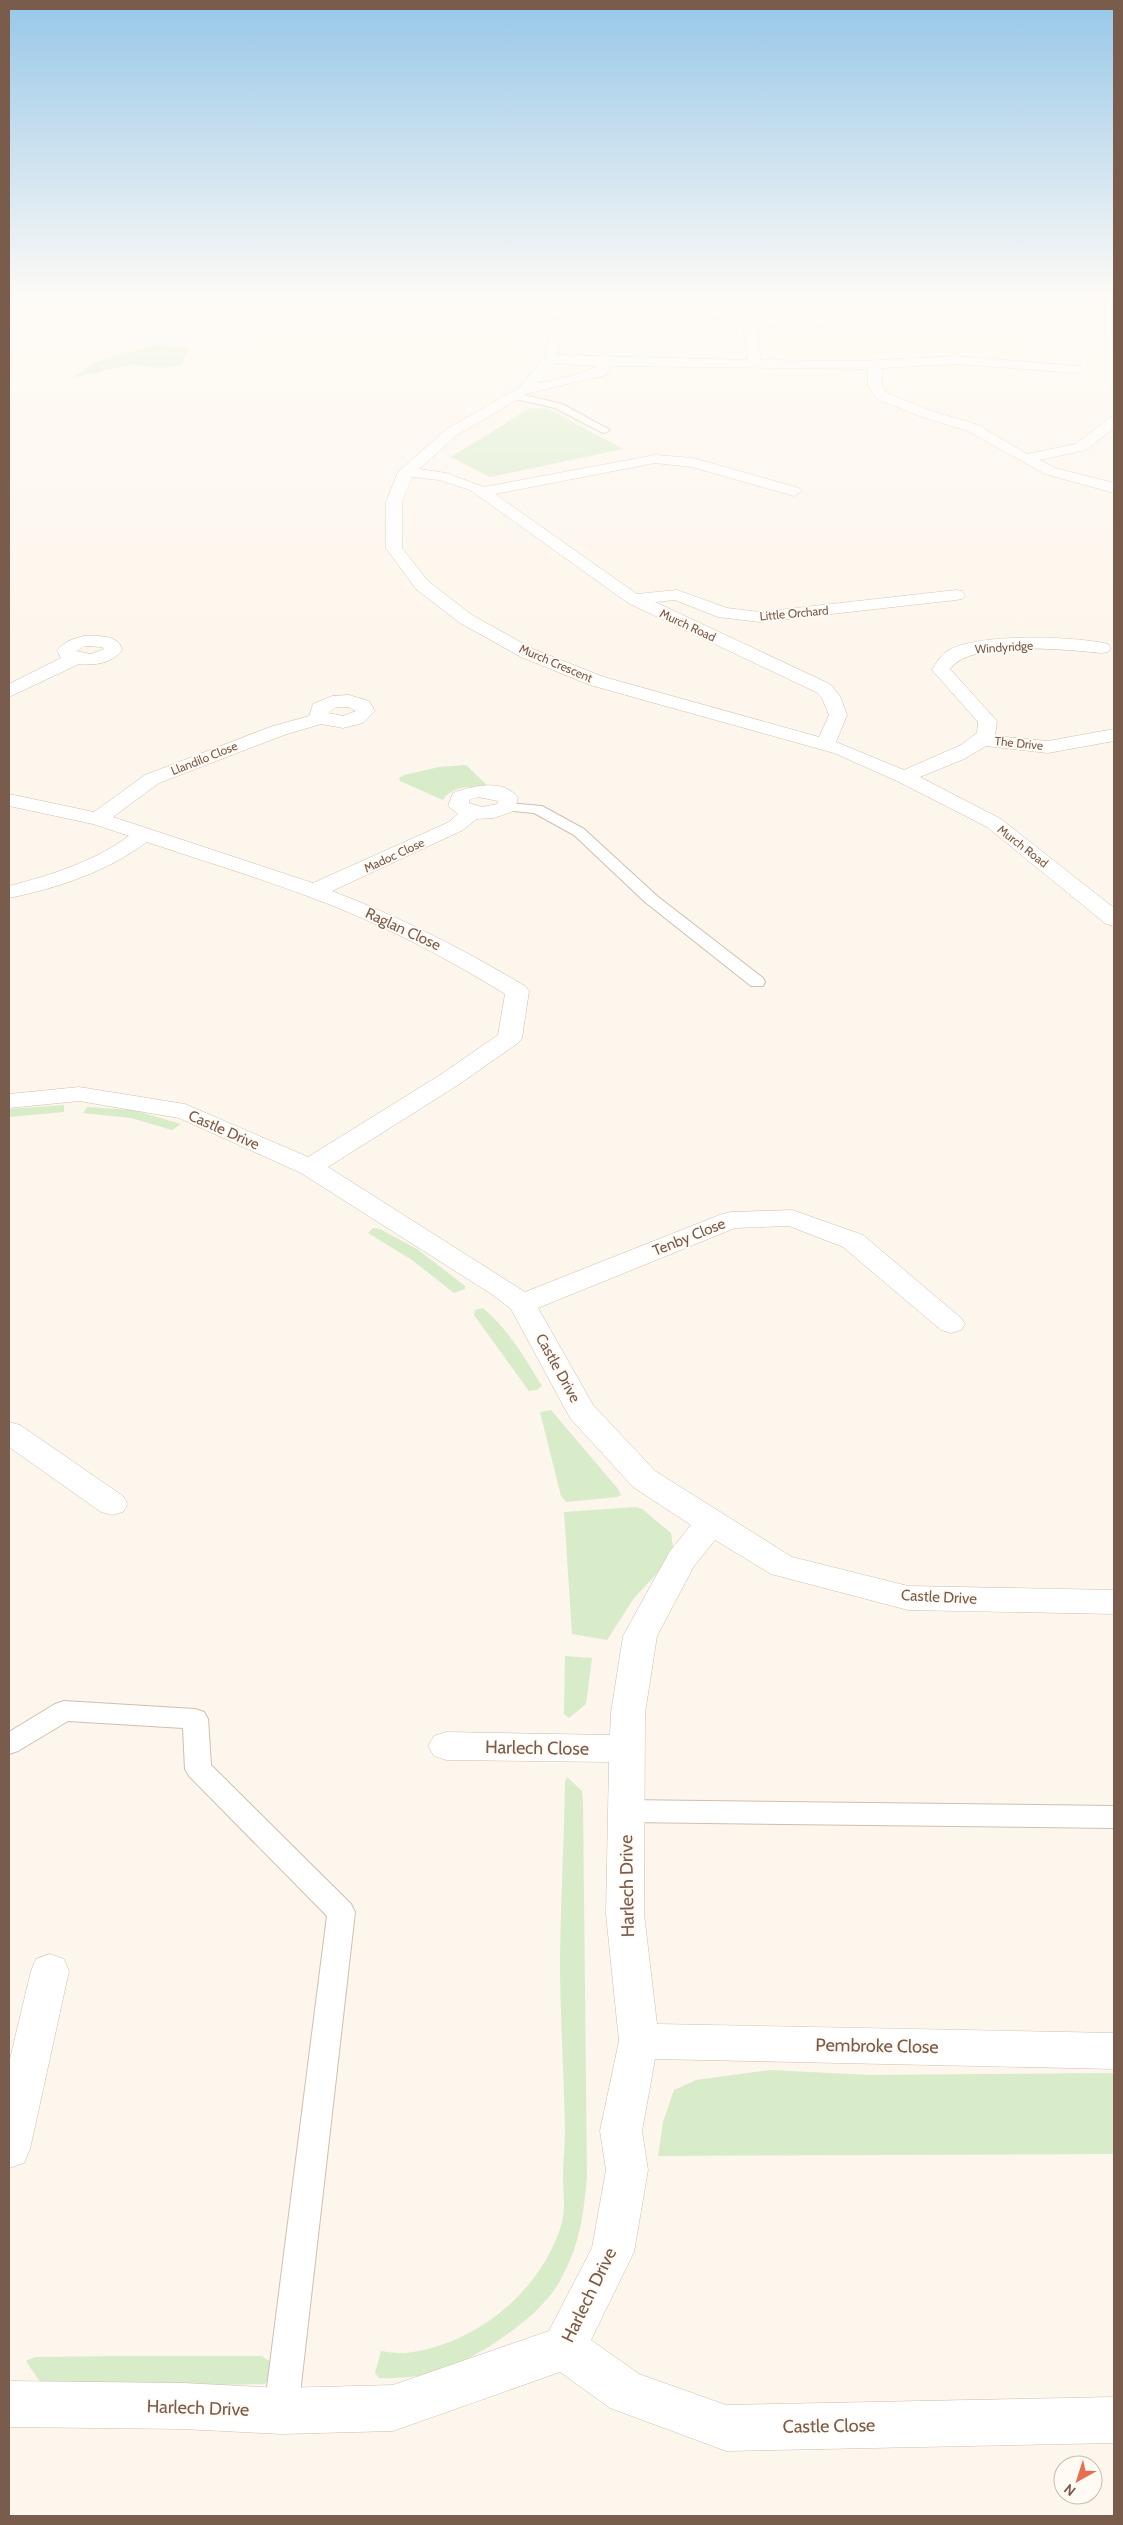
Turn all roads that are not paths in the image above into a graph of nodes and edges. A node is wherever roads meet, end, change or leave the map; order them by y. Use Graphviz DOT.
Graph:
graph roads {
  1 [pos="480,416"];
  2 [pos="577,416"];
  3 [pos="936,416"];
  4 [pos="1114,421"];
  5 [pos="605,430"];
  6 [pos="1025,459"];
  7 [pos="406,472"];
  8 [pos="1114,488"];
  9 [pos="794,491"];
  10 [pos="480,492"];
  11 [pos="956,595"];
  12 [pos="634,599"];
  13 [pos="1110,648"];
  14 [pos="76,658"];
  15 [pos="9,691"];
  16 [pos="321,718"];
  17 [pos="1114,735"];
  18 [pos="983,740"];
  19 [pos="825,744"];
  20 [pos="904,777"];
  21 [pos="9,800"];
  22 [pos="507,808"];
  23 [pos="98,819"];
  24 [pos="145,834"];
  25 [pos="314,891"];
  26 [pos="9,892"];
  27 [pos="1114,919"];
  28 [pos="757,982"];
  29 [pos="9,1100"];
  30 [pos="310,1167"];
  31 [pos="522,1304"];
  32 [pos="951,1324"];
  33 [pos="9,1432"];
  34 [pos="112,1504"];
  35 [pos="711,1523"];
  36 [pos="1114,1602"];
  37 [pos="9,1744"];
  38 [pos="446,1746"];
  39 [pos="627,1749"];
  40 [pos="626,1811"];
  41 [pos="1114,1817"];
  42 [pos="50,1971"];
  43 [pos="639,2041"];
  44 [pos="1114,2051"];
  45 [pos="9,2150"];
  46 [pos="564,2348"];
  47 [pos="9,2404"];
  48 [pos="281,2411"];
  49 [pos="1114,2420"];
  1 -- 7 [label="street"];
  2 -- 5 [label="lane"];
  3 -- 6 [label="street"];
  4 -- 6 [label="street"];
  6 -- 8 [label="street"];
  7 -- 10 [label="street, Murch Road"];
  7 -- 19 [label="street, Murch Crescent"];
  9 -- 10 [label="street"];
  10 -- 12 [label="street, Murch Road"];
  11 -- 12 [label="street, Little Orchard"];
  12 -- 19 [label="street, Murch Road"];
  13 -- 18 [label="street, Windyridge"];
  14 -- 15 [label="street"];
  16 -- 23 [label="street, Llandilo Close"];
  17 -- 18 [label="street, The Drive"];
  18 -- 20 [label="street"];
  19 -- 20 [label="street, Murch Road"];
  20 -- 27 [label="street, Murch Road"];
  21 -- 23 [label="street, Raglan Close"];
  22 -- 25 [label="street, Madoc Close"];
  22 -- 28 [label="lane"];
  23 -- 24 [label="street, Raglan Close"];
  24 -- 25 [label="street, Raglan Close"];
  24 -- 26 [label="street"];
  25 -- 30 [label="street, Raglan Close"];
  29 -- 30 [label="street, Castle Drive"];
  30 -- 31 [label="street, Castle Drive"];
  31 -- 32 [label="street, Tenby Close"];
  31 -- 35 [label="street, Castle Drive"];
  33 -- 34 [label="street"];
  35 -- 36 [label="street, Castle Drive"];
  35 -- 39 [label="street, Harlech Drive"];
  37 -- 48 [label="lane"];
  38 -- 39 [label="street, Harlech Close"];
  39 -- 40 [label="street, Harlech Drive"];
  40 -- 41 [label="lane"];
  40 -- 43 [label="street, Harlech Drive"];
  42 -- 45 [label="street"];
  43 -- 44 [label="street, Pembroke Close"];
  43 -- 46 [label="street, Harlech Drive"];
  46 -- 48 [label="street, Harlech Drive"];
  46 -- 49 [label="street, Castle Close"];
  47 -- 48 [label="street, Harlech Drive"];
}
